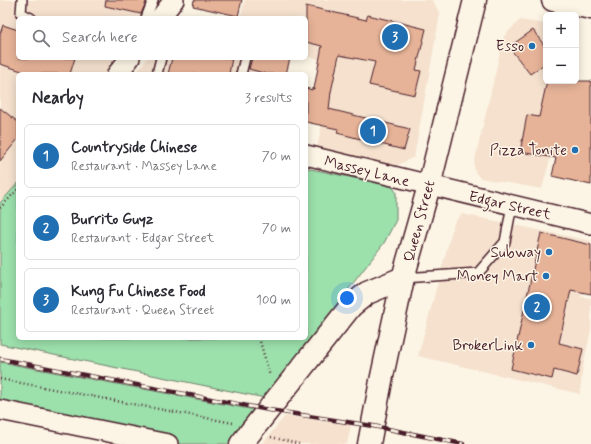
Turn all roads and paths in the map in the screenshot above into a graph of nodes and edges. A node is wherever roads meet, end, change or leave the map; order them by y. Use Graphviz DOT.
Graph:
graph roads {
  1 [pos="22,0"];
  2 [pos="153,0"];
  3 [pos="174,0"];
  4 [pos="475,0"];
  5 [pos="553,0"];
  6 [pos="591,8"];
  7 [pos="27,16"];
  8 [pos="147,16"];
  9 [pos="162,16"];
  10 [pos="128,60"];
  11 [pos="160,60"];
  12 [pos="244,60"];
  13 [pos="119,72"];
  14 [pos="158,72"];
  15 [pos="242,72"];
  16 [pos="308,156"];
  17 [pos="429,186"];
  18 [pos="16,191"];
  19 [pos="512,205"];
  20 [pos="0,208"];
  21 [pos="591,224"];
  22 [pos="403,278"];
  23 [pos="260,340"];
  24 [pos="271,377"];
  25 [pos="0,379"];
  26 [pos="0,410"];
  27 [pos="249,434"];
  28 [pos="168,444"];
  29 [pos="299,444"];
  30 [pos="369,444"];
  1 -- 7 [label="lane"];
  2 -- 8 [label="lane"];
  3 -- 9 [label="street"];
  4 -- 17 [label="main road, Queen Street"];
  5 -- 6 [label="main road"];
  10 -- 13 [label="street"];
  11 -- 14 [label="lane"];
  12 -- 15 [label="lane"];
  16 -- 17 [label="street, Massey Lane"];
  17 -- 19 [label="street, Edgar Street"];
  17 -- 22 [label="main road, Queen Street"];
  18 -- 20 [label="path"];
  19 -- 21 [label="street, Edgar Street"];
  19 -- 22 [label="lane"];
  22 -- 27 [label="main road"];
  22 -- 30 [label="main road, Queen Street"];
  23 -- 24 [label="path"];
  25 -- 27 [label="path"];
  26 -- 28 [label="street"];
  27 -- 29 [label="path"];
}
